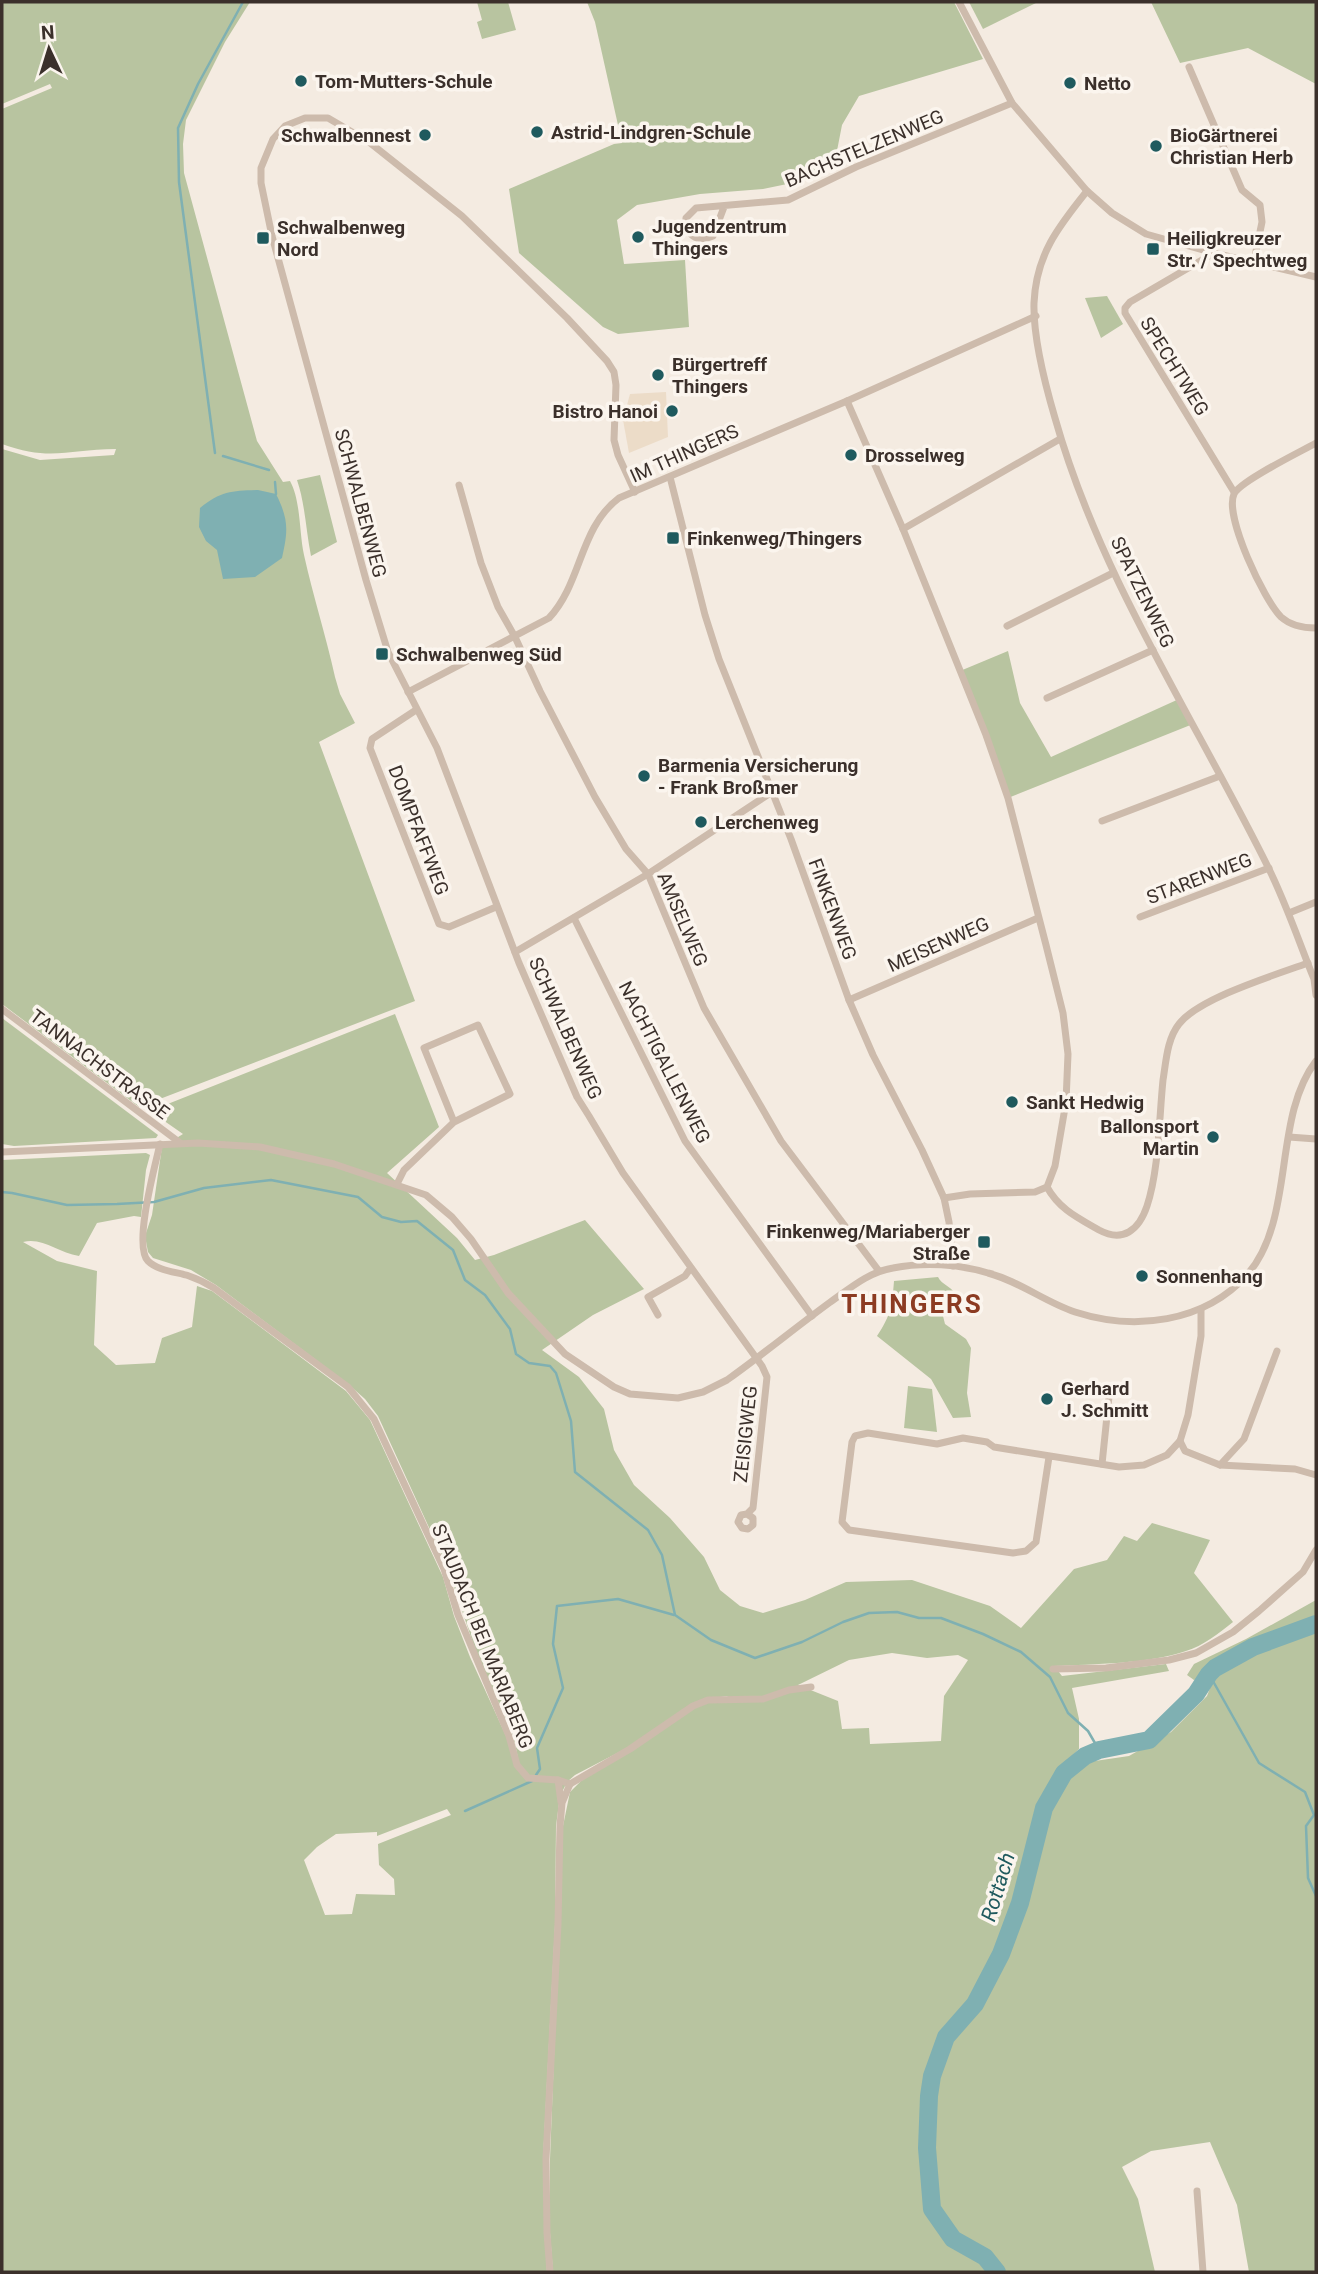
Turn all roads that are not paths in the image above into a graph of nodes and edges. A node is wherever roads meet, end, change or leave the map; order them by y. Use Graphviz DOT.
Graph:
graph roads {
  1 [pos="959,2"];
  2 [pos="1189,67"];
  3 [pos="1012,103"];
  4 [pos="1087,191"];
  5 [pos="724,207"];
  6 [pos="1213,254"];
  7 [pos="1254,261"];
  8 [pos="1316,277"];
  9 [pos="1036,316"];
  10 [pos="847,401"];
  11 [pos="1060,439"];
  12 [pos="1316,443"];
  13 [pos="670,477"];
  14 [pos="460,485"];
  15 [pos="635,492"];
  16 [pos="1234,492"];
  17 [pos="903,529"];
  18 [pos="1113,573"];
  19 [pos="1007,626"];
  20 [pos="1316,628"];
  21 [pos="515,637"];
  22 [pos="1153,650"];
  23 [pos="408,692"];
  24 [pos="1047,698"];
  25 [pos="416,710"];
  26 [pos="1220,776"];
  27 [pos="772,792"];
  28 [pos="1102,821"];
  29 [pos="1269,868"];
  30 [pos="648,874"];
  31 [pos="1316,902"];
  32 [pos="496,906"];
  33 [pos="1289,913"];
  34 [pos="1140,917"];
  35 [pos="1038,918"];
  36 [pos="574,919"];
  37 [pos="514,952"];
  38 [pos="1308,963"];
  39 [pos="1316,995"];
  40 [pos="849,1000"];
  41 [pos="2,1009"];
  42 [pos="1316,1060"];
  43 [pos="454,1122"];
  44 [pos="1289,1137"];
  45 [pos="1316,1139"];
  46 [pos="180,1143"];
  47 [pos="160,1144"];
  48 [pos="2,1152"];
  49 [pos="397,1184"];
  50 [pos="1047,1187"];
  51 [pos="944,1198"];
  52 [pos="953,1266"];
  53 [pos="690,1269"];
  54 [pos="878,1271"];
  55 [pos="1201,1309"];
  56 [pos="658,1315"];
  57 [pos="812,1316"];
  58 [pos="1277,1351"];
  59 [pos="757,1359"];
  60 [pos="1110,1387"];
  61 [pos="1180,1441"];
  62 [pos="1049,1457"];
  63 [pos="1102,1464"];
  64 [pos="1220,1465"];
  65 [pos="1316,1475"];
  66 [pos="747,1514"];
  67 [pos="1316,1550"];
  68 [pos="1052,1670"];
  69 [pos="811,1687"];
  70 [pos="558,1780"];
  71 [pos="570,1784"];
  72 [pos="562,1803"];
  73 [pos="1196,2191"];
  74 [pos="550,2272"];
  75 [pos="1203,2272"];
  1 -- 3 [label="street"];
  2 -- 7 [label="street"];
  3 -- 4 [label="street"];
  3 -- 5 [label="street, BACHSTELZENWEG"];
  4 -- 6 [label="street"];
  4 -- 9 [label="street, SPATZENWEG"];
  5 -- 5 [label="street, BACHSTELZENWEG"];
  6 -- 7 [label="street"];
  6 -- 16 [label="street, SPECHTWEG"];
  7 -- 8 [label="street"];
  9 -- 10 [label="street, IM THINGERS"];
  9 -- 11 [label="street, SPATZENWEG"];
  10 -- 13 [label="street, IM THINGERS"];
  10 -- 17 [label="street"];
  11 -- 17 [label="street"];
  11 -- 18 [label="street, SPATZENWEG"];
  12 -- 16 [label="street"];
  13 -- 15 [label="street, IM THINGERS"];
  13 -- 27 [label="street, FINKENWEG"];
  14 -- 21 [label="street, AMSELWEG"];
  15 -- 21 [label="street, IM THINGERS"];
  15 -- 23 [label="street, SCHWALBENWEG"];
  16 -- 20 [label="street"];
  17 -- 35 [label="street"];
  18 -- 19 [label="street"];
  18 -- 22 [label="street, SPATZENWEG"];
  21 -- 23 [label="street, IM THINGERS"];
  21 -- 30 [label="street, AMSELWEG"];
  22 -- 24 [label="street"];
  22 -- 26 [label="street, SPATZENWEG"];
  23 -- 25 [label="street, SCHWALBENWEG"];
  25 -- 32 [label="street, SCHWALBENWEG"];
  25 -- 32 [label="street, DOMPFAFFWEG"];
  26 -- 28 [label="street"];
  26 -- 29 [label="street, SPATZENWEG"];
  27 -- 30 [label="street"];
  27 -- 40 [label="street, FINKENWEG"];
  29 -- 33 [label="street, SPATZENWEG"];
  29 -- 34 [label="street, STARENWEG"];
  30 -- 36 [label="street"];
  30 -- 54 [label="street, AMSELWEG"];
  31 -- 33 [label="street"];
  32 -- 37 [label="street, SCHWALBENWEG"];
  33 -- 38 [label="street, SPATZENWEG"];
  35 -- 40 [label="street, MEISENWEG"];
  35 -- 50 [label="street"];
  36 -- 37 [label="street"];
  36 -- 57 [label="street, NACHTIGALLENWEG"];
  37 -- 53 [label="street, SCHWALBENWEG"];
  38 -- 39 [label="street, SPATZENWEG"];
  38 -- 50 [label="street"];
  40 -- 51 [label="street, FINKENWEG"];
  41 -- 46 [label="street, TANNACHSTRASSE"];
  42 -- 44 [label="street"];
  43 -- 43 [label="street"];
  43 -- 49 [label="street"];
  44 -- 45 [label="street"];
  44 -- 55 [label="street"];
  46 -- 47 [label="street"];
  46 -- 49 [label="street"];
  47 -- 48 [label="street"];
  47 -- 70 [label="street, STAUDACH BEI MARIABERG"];
  49 -- 59 [label="street"];
  50 -- 51 [label="street"];
  51 -- 52 [label="street, FINKENWEG"];
  52 -- 54 [label="street"];
  52 -- 55 [label="street"];
  53 -- 56 [label="street"];
  53 -- 59 [label="street, SCHWALBENWEG"];
  54 -- 57 [label="street"];
  55 -- 61 [label="street"];
  57 -- 59 [label="street"];
  58 -- 64 [label="street"];
  59 -- 66 [label="street, ZEISIGWEG"];
  60 -- 63 [label="street"];
  61 -- 63 [label="street"];
  61 -- 64 [label="street"];
  62 -- 62 [label="street"];
  62 -- 63 [label="street"];
  64 -- 65 [label="street"];
  67 -- 68 [label="street"];
  69 -- 71 [label="street"];
  70 -- 71 [label="street, STAUDACH BEI MARIABERG"];
  70 -- 72 [label="street"];
  71 -- 72 [label="street"];
  72 -- 74 [label="street"];
  73 -- 75 [label="street"];
}
